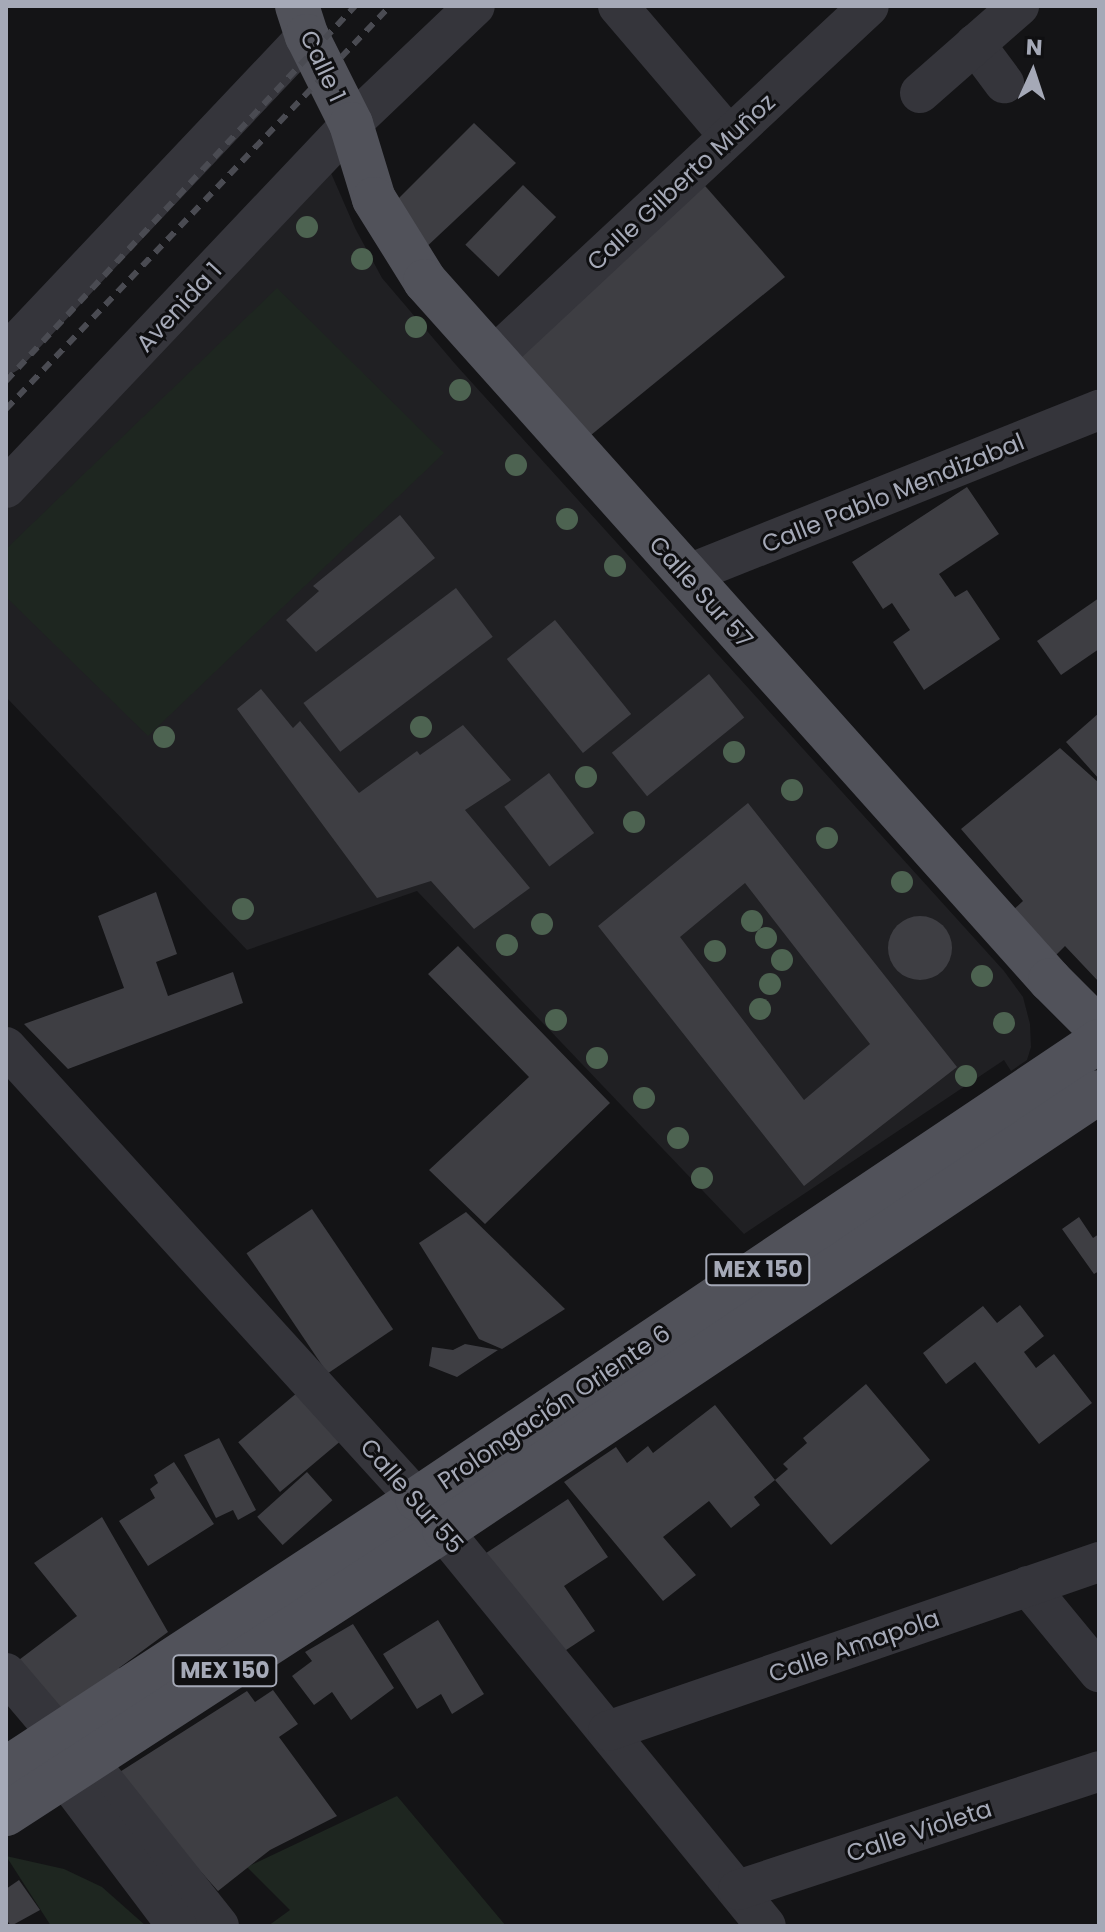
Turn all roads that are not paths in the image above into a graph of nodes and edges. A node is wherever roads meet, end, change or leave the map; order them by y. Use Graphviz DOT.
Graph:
graph roads {
  1 [pos="475,6"];
  2 [pos="618,6"];
  3 [pos="869,6"];
  4 [pos="1019,6"];
  5 [pos="302,21"];
  6 [pos="975,44"];
  7 [pos="1004,83"];
  8 [pos="920,93"];
  9 [pos="351,124"];
  10 [pos="729,136"];
  11 [pos="14,329"];
  12 [pos="493,357"];
  13 [pos="1099,410"];
  14 [pos="6,488"];
  15 [pos="686,575"];
  16 [pos="1099,1029"];
  17 [pos="1099,1041"];
  18 [pos="6,1047"];
  19 [pos="1099,1092"];
  20 [pos="431,1514"];
  21 [pos="1099,1562"];
  22 [pos="1028,1586"];
  23 [pos="1099,1672"];
  24 [pos="6,1673"];
  25 [pos="608,1731"];
  26 [pos="69,1757"];
  27 [pos="6,1769"];
  28 [pos="1099,1771"];
  29 [pos="6,1814"];
  30 [pos="738,1890"];
  31 [pos="177,1926"];
  32 [pos="219,1926"];
  33 [pos="766,1926"];
  1 -- 9 [label="street, Avenida 1"];
  2 -- 10 [label="street"];
  3 -- 10 [label="street, Calle Gilberto Muñoz"];
  4 -- 6 [label="street"];
  5 -- 9 [label="main road, Calle 1"];
  5 -- 11 [label="street"];
  6 -- 7 [label="street"];
  6 -- 8 [label="street"];
  9 -- 12 [label="main road, Calle Sur 57"];
  9 -- 14 [label="street, Avenida 1"];
  10 -- 12 [label="street, Calle Gilberto Muñoz"];
  12 -- 15 [label="main road, Calle Sur 57"];
  13 -- 15 [label="street, Calle Pablo Mendizabal"];
  15 -- 16 [label="main road, Calle Sur 57"];
  17 -- 20 [label="main road, Prolongación Oriente 6 / MEX 150"];
  18 -- 20 [label="street, Calle Sur 55"];
  19 -- 20 [label="main road, Prolongación Oriente 6 / MEX 150"];
  20 -- 25 [label="street, Calle Sur 55"];
  20 -- 26 [label="main road, Prolongación Oriente 6 / MEX 150"];
  21 -- 22 [label="street, Calle Amapola"];
  22 -- 23 [label="street"];
  22 -- 25 [label="street, Calle Amapola"];
  24 -- 26 [label="street"];
  25 -- 30 [label="street, Calle Sur 55"];
  26 -- 27 [label="main road, Prolongación Oriente 6 / MEX 150"];
  26 -- 29 [label="main road, Prolongación Oriente 6 / MEX 150"];
  26 -- 31 [label="street"];
  26 -- 32 [label="street"];
  28 -- 30 [label="street, Calle Violeta"];
  30 -- 33 [label="street, Calle Sur 55"];
}
